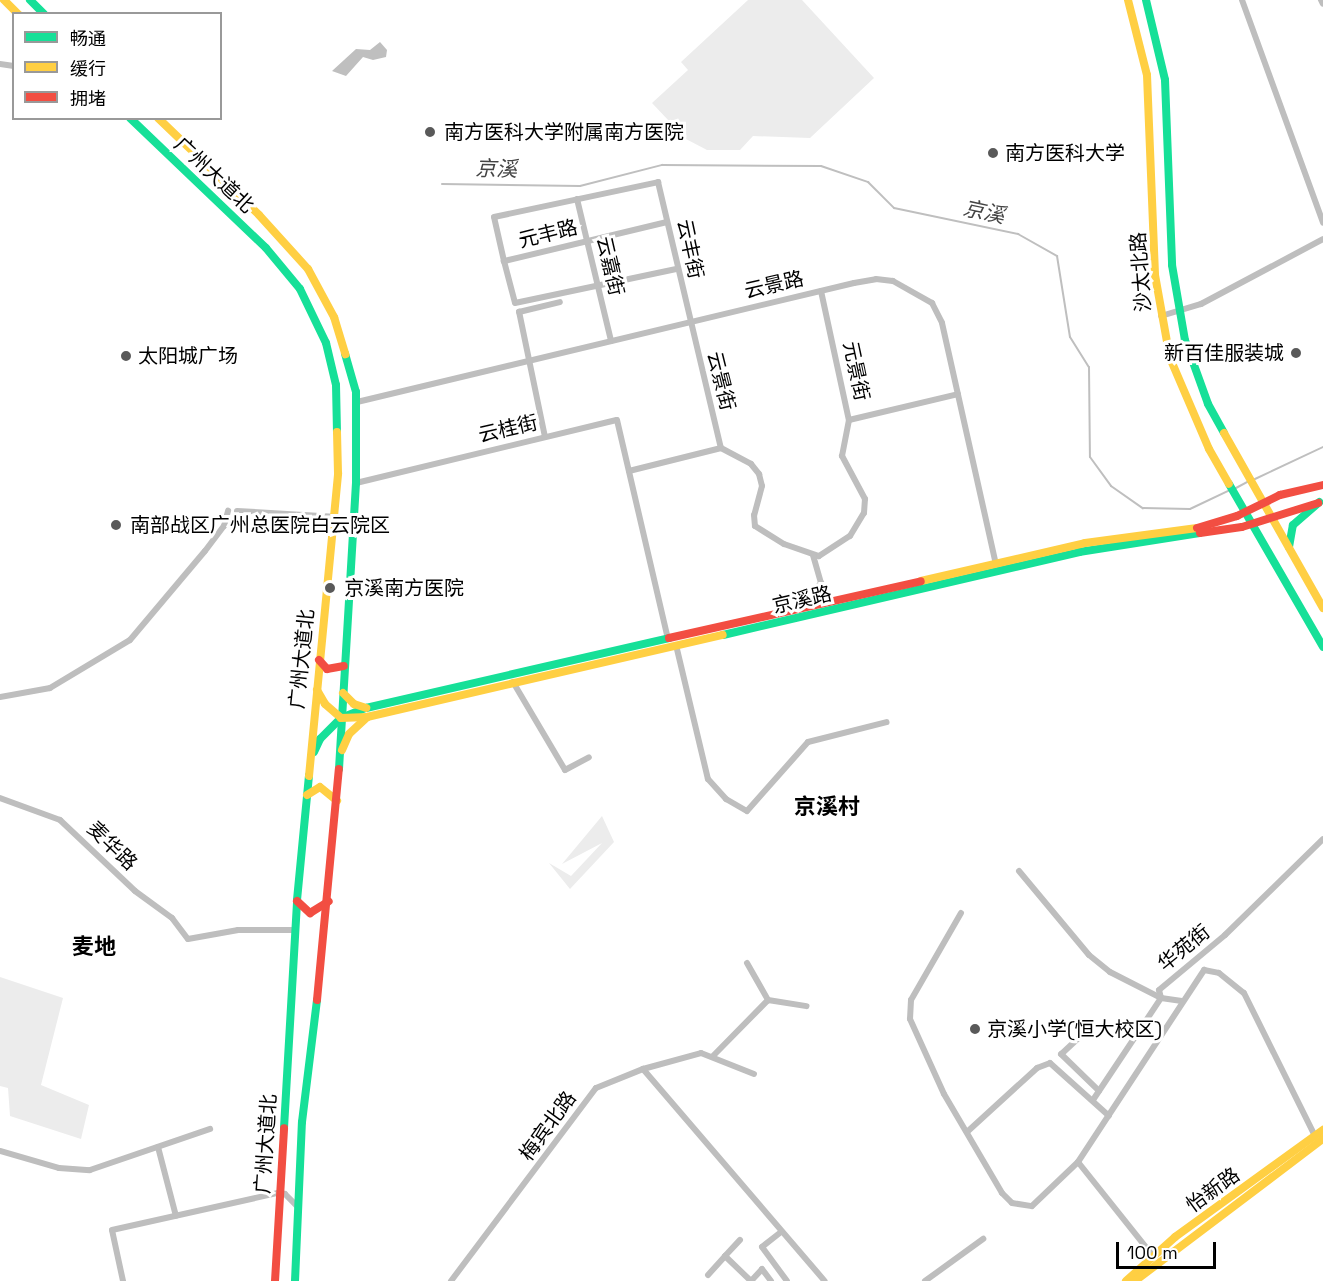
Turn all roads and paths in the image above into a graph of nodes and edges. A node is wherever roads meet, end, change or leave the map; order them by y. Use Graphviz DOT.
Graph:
graph roads {
  1 [pos="4,0"];
  2 [pos="30,0"];
  3 [pos="1128,0"];
  4 [pos="1146,0"];
  5 [pos="1242,0"];
  6 [pos="1321,0"];
  7 [pos="1323,4"];
  8 [pos="16,12"];
  9 [pos="42,12"];
  10 [pos="132,120"];
  11 [pos="160,120"];
  12 [pos="658,182"];
  13 [pos="577,199"];
  14 [pos="667,222"];
  15 [pos="1323,223"];
  16 [pos="1323,238"];
  17 [pos="588,241"];
  18 [pos="504,261"];
  19 [pos="677,269"];
  20 [pos="598,285"];
  21 [pos="821,291"];
  22 [pos="560,302"];
  23 [pos="1179,312"];
  24 [pos="1160,316"];
  25 [pos="689,322"];
  26 [pos="611,341"];
  27 [pos="530,360"];
  28 [pos="958,394"];
  29 [pos="357,402"];
  30 [pos="849,420"];
  31 [pos="545,437"];
  32 [pos="721,448"];
  33 [pos="629,471"];
  34 [pos="356,483"];
  35 [pos="1323,485"];
  36 [pos="1263,502"];
  37 [pos="1321,502"];
  38 [pos="228,511"];
  39 [pos="237,511"];
  40 [pos="1245,512"];
  41 [pos="1271,516"];
  42 [pos="333,517"];
  43 [pos="354,518"];
  44 [pos="1253,524"];
  45 [pos="1289,549"];
  46 [pos="813,555"];
  47 [pos="996,564"];
  48 [pos="810,607"];
  49 [pos="1323,608"];
  50 [pos="668,639"];
  51 [pos="676,645"];
  52 [pos="1323,647"];
  53 [pos="319,660"];
  54 [pos="344,666"];
  55 [pos="513,682"];
  56 [pos="316,687"];
  57 [pos="343,693"];
  58 [pos="0,697"];
  59 [pos="367,713"];
  60 [pos="341,718"];
  61 [pos="887,722"];
  62 [pos="589,757"];
  63 [pos="338,762"];
  64 [pos="310,765"];
  65 [pos="308,795"];
  66 [pos="0,798"];
  67 [pos="337,801"];
  68 [pos="1323,840"];
  69 [pos="1018,871"];
  70 [pos="297,900"];
  71 [pos="329,901"];
  72 [pos="961,913"];
  73 [pos="295,930"];
  74 [pos="747,963"];
  75 [pos="1161,998"];
  76 [pos="768,1000"];
  77 [pos="1182,1001"];
  78 [pos="807,1006"];
  79 [pos="1086,1031"];
  80 [pos="713,1056"];
  81 [pos="642,1069"];
  82 [pos="754,1074"];
  83 [pos="1099,1090"];
  84 [pos="1093,1100"];
  85 [pos="1110,1116"];
  86 [pos="210,1129"];
  87 [pos="967,1132"];
  88 [pos="1320,1135"];
  89 [pos="158,1147"];
  90 [pos="0,1151"];
  91 [pos="1078,1162"];
  92 [pos="278,1193"];
  93 [pos="297,1206"];
  94 [pos="176,1216"];
  95 [pos="781,1232"];
  96 [pos="983,1239"];
  97 [pos="740,1240"];
  98 [pos="725,1256"];
  99 [pos="1153,1256"];
  100 [pos="708,1275"];
  101 [pos="123,1281"];
  102 [pos="275,1281"];
  103 [pos="295,1281"];
  104 [pos="451,1281"];
  105 [pos="751,1281"];
  106 [pos="771,1281"];
  107 [pos="787,1281"];
  108 [pos="825,1281"];
  109 [pos="925,1281"];
  110 [pos="1126,1281"];
  111 [pos="1135,1281"];
  1 -- 8 [label="main road"];
  2 -- 9 [label="main road"];
  3 -- 24 [label="main road, 沙太北路"];
  4 -- 23 [label="main road, 沙太北路"];
  5 -- 15 [label="street"];
  6 -- 7 [label="street"];
  10 -- 42 [label="main road, 广州大道北"];
  11 -- 29 [label="main road, 广州大道北"];
  12 -- 13 [label="street, 元丰路"];
  12 -- 14 [label="street, 云丰街"];
  13 -- 17 [label="street, 云嘉街"];
  13 -- 18 [label="street, 元丰路"];
  14 -- 17 [label="street, 元丰路"];
  14 -- 19 [label="street, 云丰街"];
  16 -- 23 [label="street"];
  17 -- 18 [label="street, 元丰路"];
  17 -- 20 [label="street, 云嘉街"];
  18 -- 20 [label="street"];
  19 -- 20 [label="street"];
  19 -- 25 [label="street, 云丰街"];
  20 -- 26 [label="street, 云嘉街"];
  21 -- 25 [label="street, 云景路"];
  21 -- 28 [label="street, 云景路"];
  21 -- 30 [label="street, 元景街"];
  22 -- 27 [label="street"];
  23 -- 24 [label="street"];
  23 -- 36 [label="main road, 沙太北路"];
  24 -- 40 [label="main road, 沙太北路"];
  25 -- 26 [label="street, 云景路"];
  25 -- 32 [label="street, 云景街"];
  26 -- 27 [label="street, 云景路"];
  27 -- 29 [label="street, 云景路"];
  27 -- 31 [label="street"];
  28 -- 30 [label="street, 元景街"];
  28 -- 47 [label="street, 云景路"];
  29 -- 34 [label="main road, 广州大道北"];
  30 -- 46 [label="street"];
  31 -- 33 [label="street, 云桂街"];
  31 -- 34 [label="street, 云桂街"];
  32 -- 33 [label="street"];
  32 -- 46 [label="street"];
  33 -- 50 [label="street, 云桂街"];
  34 -- 43 [label="main road, 广州大道北"];
  35 -- 36 [label="main road, 京溪路"];
  36 -- 40 [label="main road, 京溪路"];
  36 -- 41 [label="main road, 沙太北路"];
  37 -- 41 [label="main road, 京溪路"];
  37 -- 45 [label="main road"];
  38 -- 58 [label="street"];
  39 -- 42 [label="street"];
  40 -- 44 [label="main road, 沙太北路"];
  40 -- 47 [label="main road, 京溪路"];
  41 -- 44 [label="main road, 京溪路"];
  41 -- 45 [label="main road, 沙太北路"];
  42 -- 43 [label="street"];
  42 -- 53 [label="main road, 广州大道北"];
  43 -- 54 [label="main road, 广州大道北"];
  44 -- 51 [label="main road, 京溪路"];
  44 -- 52 [label="main road, 沙太北路"];
  45 -- 49 [label="main road, 沙太北路"];
  46 -- 48 [label="street"];
  47 -- 48 [label="main road, 京溪路"];
  48 -- 50 [label="main road, 京溪路"];
  50 -- 59 [label="main road, 京溪路"];
  51 -- 55 [label="main road, 京溪路"];
  51 -- 61 [label="street"];
  53 -- 54 [label="main road"];
  53 -- 56 [label="main road, 广州大道北"];
  54 -- 57 [label="main road, 广州大道北"];
  55 -- 59 [label="main road, 京溪路"];
  55 -- 62 [label="street"];
  56 -- 60 [label="main road"];
  56 -- 64 [label="main road, 广州大道北"];
  57 -- 59 [label="main road"];
  57 -- 60 [label="main road, 广州大道北"];
  59 -- 60 [label="main road, 京溪路"];
  59 -- 63 [label="main road"];
  60 -- 63 [label="main road, 广州大道北"];
  60 -- 64 [label="main road, 京溪路"];
  63 -- 67 [label="main road, 广州大道北"];
  64 -- 65 [label="main road, 广州大道北"];
  65 -- 67 [label="main road"];
  65 -- 70 [label="main road, 广州大道北"];
  66 -- 73 [label="street, 麦华路"];
  67 -- 71 [label="main road, 广州大道北"];
  68 -- 75 [label="street, 华苑街"];
  69 -- 75 [label="street"];
  70 -- 71 [label="main road"];
  70 -- 73 [label="main road, 广州大道北"];
  71 -- 93 [label="main road, 广州大道北"];
  72 -- 87 [label="street"];
  73 -- 92 [label="main road, 广州大道北"];
  74 -- 76 [label="street"];
  75 -- 77 [label="street"];
  75 -- 83 [label="street, 华苑街"];
  76 -- 78 [label="street"];
  76 -- 80 [label="street"];
  77 -- 85 [label="street"];
  77 -- 88 [label="street"];
  79 -- 83 [label="street"];
  80 -- 81 [label="street, 梅宾北路"];
  80 -- 82 [label="street"];
  81 -- 95 [label="street"];
  81 -- 104 [label="street, 梅宾北路"];
  83 -- 84 [label="street, 华苑街"];
  84 -- 85 [label="street"];
  84 -- 87 [label="street"];
  85 -- 91 [label="street"];
  86 -- 89 [label="street"];
  87 -- 91 [label="street"];
  88 -- 99 [label="main road, 怡新路"];
  88 -- 111 [label="main road, 怡新路"];
  89 -- 90 [label="street"];
  89 -- 94 [label="street"];
  91 -- 99 [label="street"];
  92 -- 93 [label="street"];
  92 -- 94 [label="street"];
  92 -- 102 [label="main road, 广州大道北"];
  93 -- 103 [label="main road, 广州大道北"];
  94 -- 101 [label="street"];
  95 -- 107 [label="street"];
  95 -- 108 [label="street"];
  96 -- 109 [label="street"];
  97 -- 98 [label="street"];
  98 -- 100 [label="street"];
  98 -- 105 [label="street"];
  99 -- 110 [label="main road, 怡新路"];
  105 -- 106 [label="street"];
}
